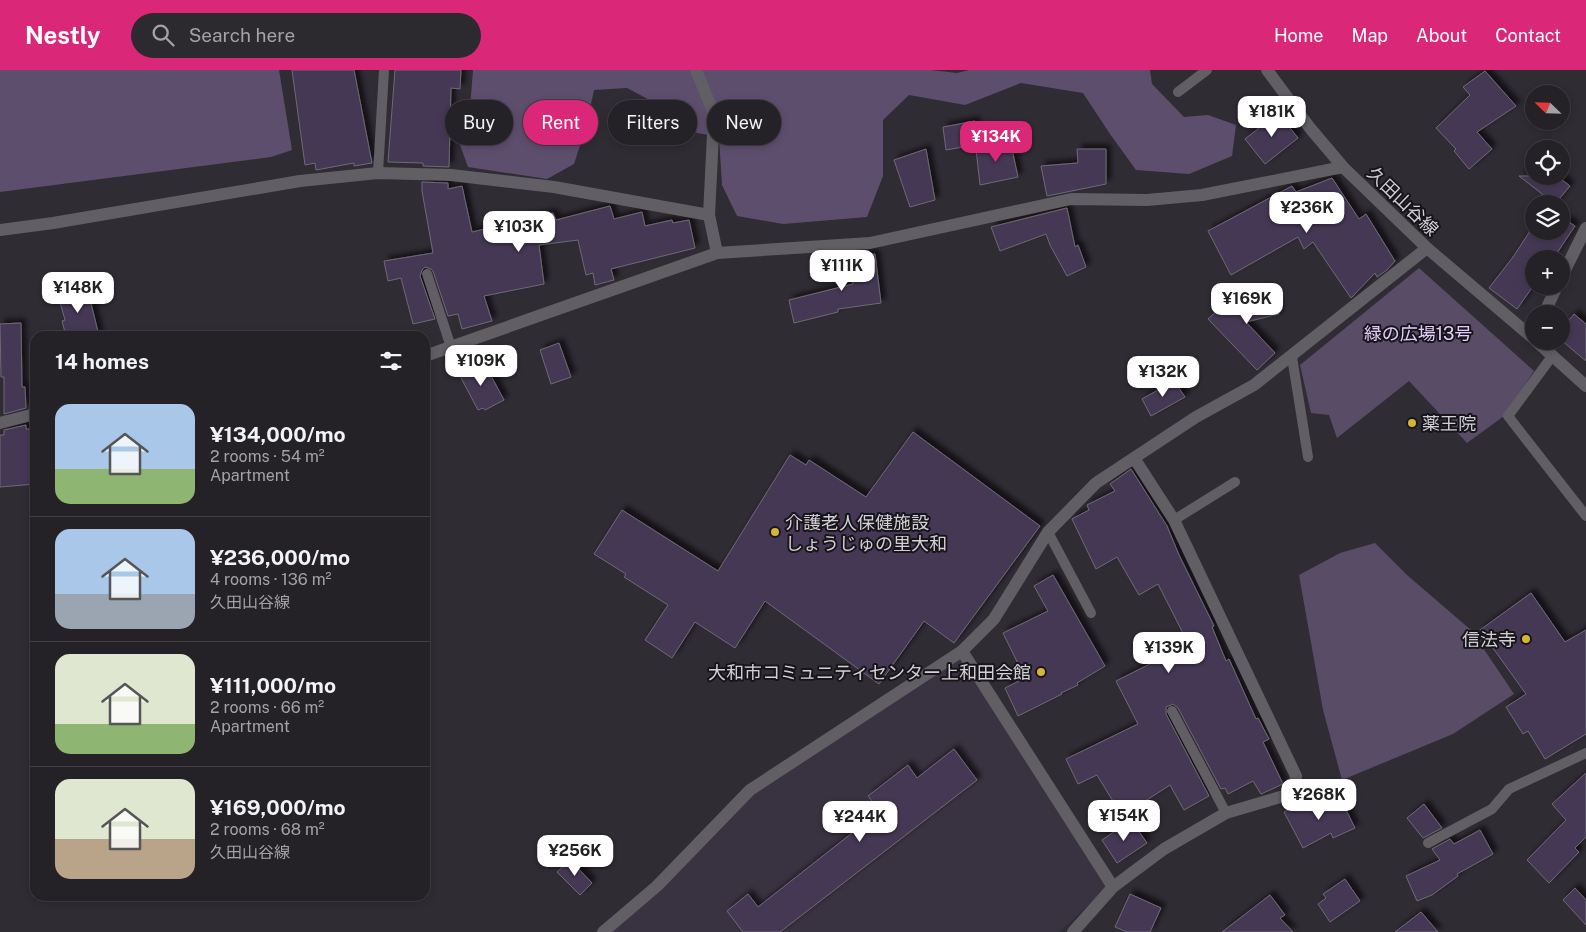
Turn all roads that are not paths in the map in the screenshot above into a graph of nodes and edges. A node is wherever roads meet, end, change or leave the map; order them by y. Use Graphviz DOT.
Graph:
graph roads {
  1 [pos="384,70"];
  2 [pos="696,70"];
  3 [pos="1207,70"];
  4 [pos="1267,70"];
  5 [pos="1178,92"];
  6 [pos="1343,167"];
  7 [pos="378,173"];
  8 [pos="709,215"];
  9 [pos="1586,228"];
  10 [pos="0,230"];
  11 [pos="1427,248"];
  12 [pos="717,253"];
  13 [pos="1570,260"];
  14 [pos="427,274"];
  15 [pos="1525,330"];
  16 [pos="451,347"];
  17 [pos="1547,350"];
  18 [pos="430,354"];
  19 [pos="1553,355"];
  20 [pos="1292,357"];
  21 [pos="1586,386"];
  22 [pos="30,415"];
  23 [pos="0,422"];
  24 [pos="1308,457"];
  25 [pos="1134,458"];
  26 [pos="1235,482"];
  27 [pos="1586,516"];
  28 [pos="1174,520"];
  29 [pos="1048,532"];
  30 [pos="1091,613"];
  31 [pos="962,651"];
  32 [pos="1172,711"];
  33 [pos="1586,753"];
  34 [pos="1226,813"];
  35 [pos="1428,843"];
  36 [pos="1113,887"];
  37 [pos="603,932"];
  38 [pos="1073,932"];
  1 -- 7 [label="lane"];
  2 -- 8 [label="street"];
  3 -- 5 [label="lane"];
  4 -- 6 [label="street, 久田山谷線"];
  6 -- 11 [label="street, 久田山谷線"];
  6 -- 12 [label="street"];
  7 -- 8 [label="street"];
  7 -- 10 [label="street"];
  8 -- 12 [label="street"];
  9 -- 13 [label="street"];
  11 -- 15 [label="street, 久田山谷線"];
  11 -- 20 [label="street"];
  12 -- 16 [label="street"];
  14 -- 16 [label="lane"];
  16 -- 18 [label="street"];
  17 -- 19 [label="street, 久田山谷線"];
  19 -- 21 [label="street, 久田山谷線"];
  19 -- 27 [label="lane"];
  20 -- 24 [label="lane"];
  20 -- 25 [label="street"];
  22 -- 23 [label="street"];
  25 -- 28 [label="street"];
  25 -- 29 [label="street"];
  26 -- 28 [label="lane"];
  28 -- 34 [label="street"];
  29 -- 30 [label="lane"];
  29 -- 31 [label="street"];
  31 -- 36 [label="street"];
  31 -- 37 [label="street"];
  32 -- 34 [label="lane"];
  33 -- 35 [label="lane"];
  34 -- 36 [label="street"];
  36 -- 38 [label="street"];
}
